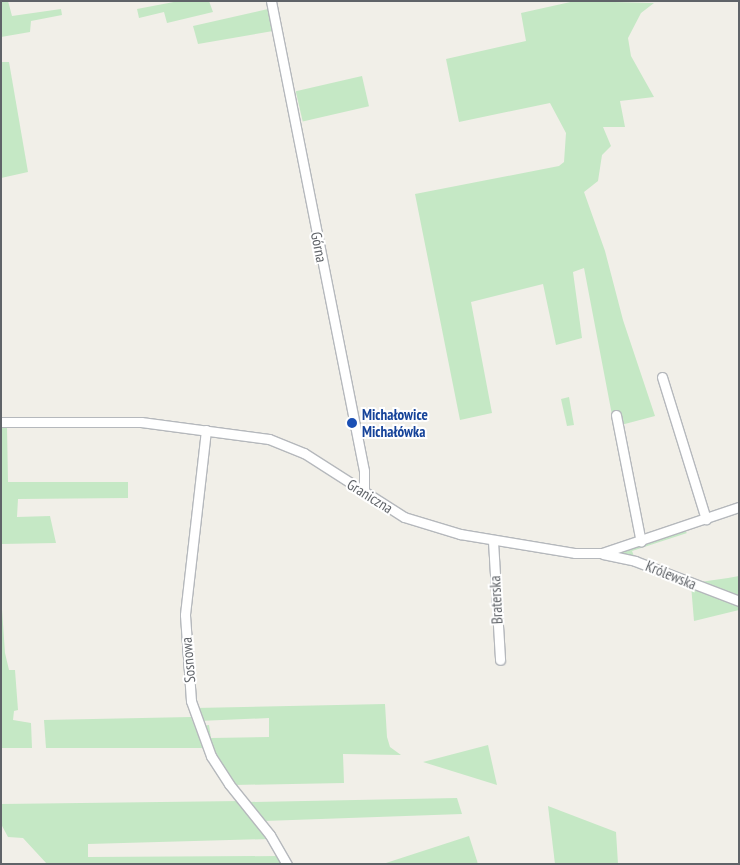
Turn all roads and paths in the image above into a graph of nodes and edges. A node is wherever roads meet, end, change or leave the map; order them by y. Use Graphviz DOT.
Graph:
graph roads {
  1 [pos="271,1"];
  2 [pos="662,377"];
  3 [pos="616,415"];
  4 [pos="1,422"];
  5 [pos="206,430"];
  6 [pos="364,493"];
  7 [pos="739,507"];
  8 [pos="706,519"];
  9 [pos="493,541"];
  10 [pos="641,542"];
  11 [pos="602,554"];
  12 [pos="739,601"];
  13 [pos="500,660"];
  14 [pos="287,864"];
  1 -- 6 [label="street, Górna"];
  2 -- 8 [label="street"];
  3 -- 10 [label="street"];
  4 -- 5 [label="street, Graniczna"];
  5 -- 6 [label="street, Graniczna"];
  5 -- 14 [label="street, Sosnowa"];
  6 -- 9 [label="street, Graniczna"];
  7 -- 8 [label="street, Graniczna"];
  8 -- 10 [label="street, Graniczna"];
  9 -- 11 [label="street, Graniczna"];
  9 -- 13 [label="street, Braterska"];
  10 -- 11 [label="street, Graniczna"];
  11 -- 12 [label="street, Królewska"];
}
